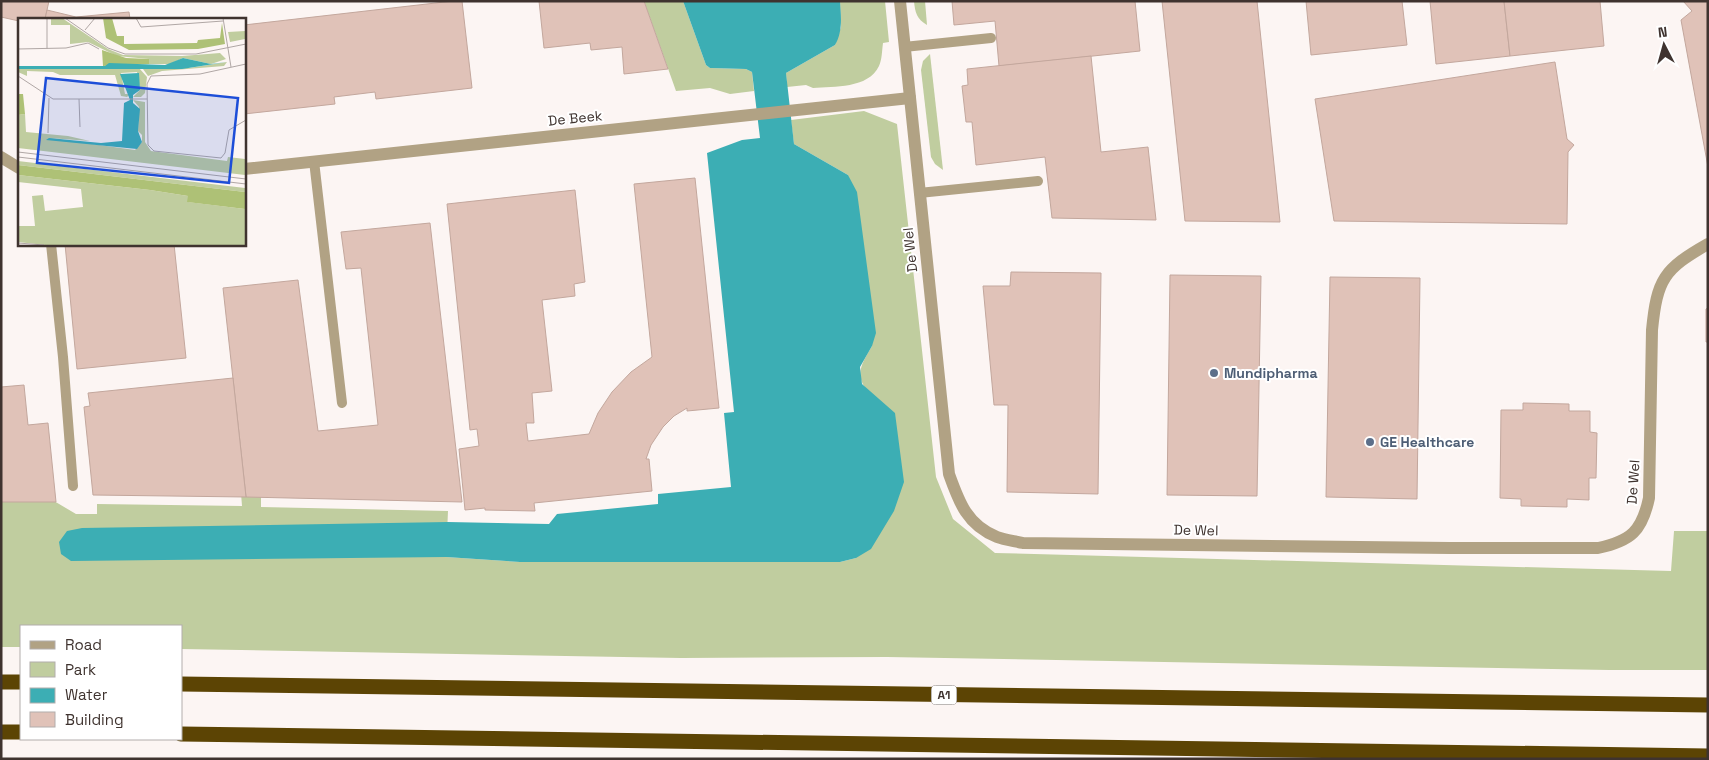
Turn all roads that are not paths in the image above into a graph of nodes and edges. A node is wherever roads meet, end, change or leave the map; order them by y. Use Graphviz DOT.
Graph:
graph roads {
  1 [pos="900,1"];
  2 [pos="992,38"];
  3 [pos="904,47"];
  4 [pos="910,98"];
  5 [pos="1,157"];
  6 [pos="314,162"];
  7 [pos="18,167"];
  8 [pos="245,169"];
  9 [pos="1038,181"];
  10 [pos="919,193"];
  11 [pos="1708,244"];
  12 [pos="51,245"];
  13 [pos="342,403"];
  14 [pos="73,486"];
  15 [pos="1,682"];
  16 [pos="20,682"];
  17 [pos="182,684"];
  18 [pos="1708,705"];
  19 [pos="1,732"];
  20 [pos="20,732"];
  21 [pos="182,734"];
  22 [pos="1708,756"];
  1 -- 3 [label="street, De Wel"];
  2 -- 3 [label="lane"];
  3 -- 4 [label="street, De Wel"];
  4 -- 6 [label="street, De Beek"];
  4 -- 10 [label="street, De Wel"];
  5 -- 7 [label="street"];
  6 -- 8 [label="street, De Beek"];
  6 -- 13 [label="lane"];
  9 -- 10 [label="lane"];
  10 -- 11 [label="street, De Wel"];
  12 -- 14 [label="lane"];
  15 -- 16 [label="highway"];
  17 -- 18 [label="highway, A1"];
  19 -- 20 [label="highway"];
  21 -- 22 [label="highway"];
}
